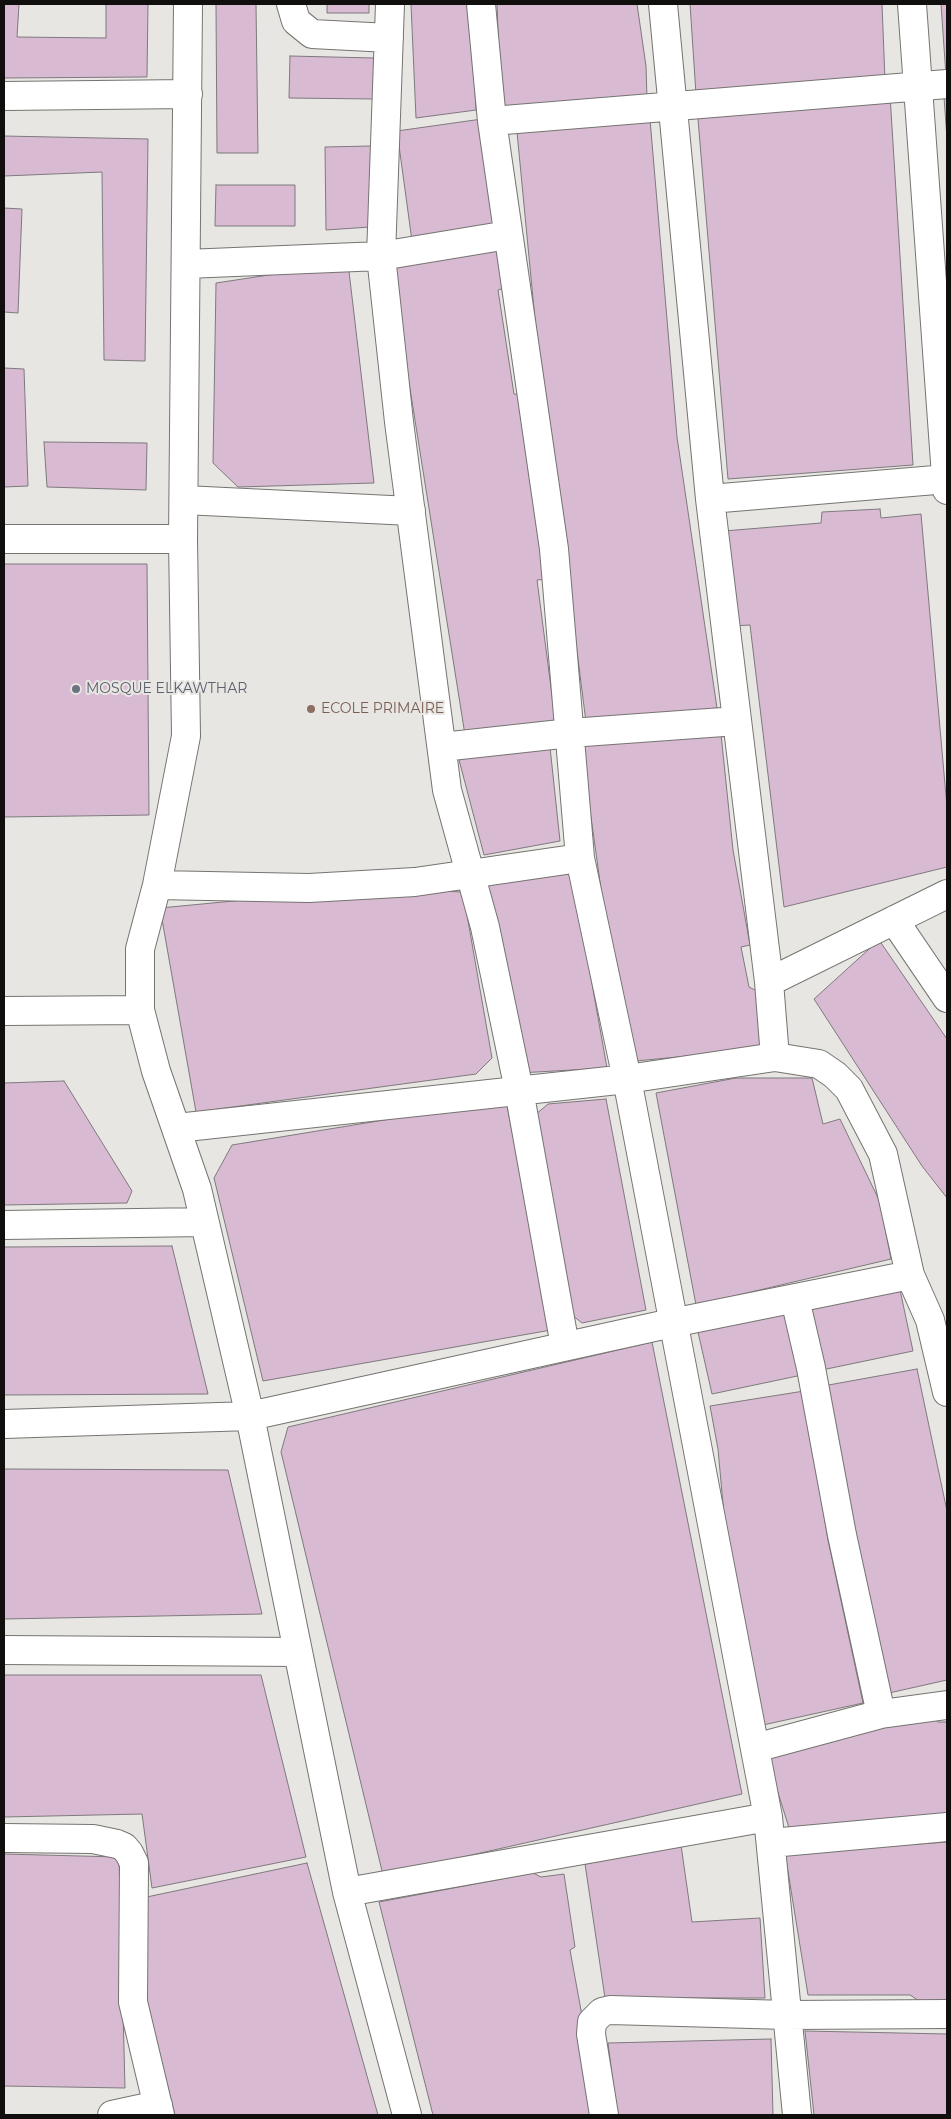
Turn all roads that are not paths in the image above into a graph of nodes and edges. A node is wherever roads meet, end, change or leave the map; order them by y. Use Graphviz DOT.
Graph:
graph roads {
  1 [pos="188,4"];
  2 [pos="292,4"];
  3 [pos="390,4"];
  4 [pos="481,4"];
  5 [pos="663,4"];
  6 [pos="912,4"];
  7 [pos="389,38"];
  8 [pos="947,84"];
  9 [pos="917,86"];
  10 [pos="188,94"];
  11 [pos="4,96"];
  12 [pos="673,105"];
  13 [pos="492,121"];
  14 [pos="508,235"];
  15 [pos="381,256"];
  16 [pos="186,264"];
  17 [pos="947,483"];
  18 [pos="710,499"];
  19 [pos="184,500"];
  20 [pos="411,511"];
  21 [pos="183,539"];
  22 [pos="4,540"];
  23 [pos="737,721"];
  24 [pos="570,733"];
  25 [pos="442,747"];
  26 [pos="580,858"];
  27 [pos="469,873"];
  28 [pos="157,885"];
  29 [pos="947,894"];
  30 [pos="894,920"];
  31 [pos="769,982"];
  32 [pos="947,998"];
  33 [pos="140,1010"];
  34 [pos="4,1011"];
  35 [pos="775,1057"];
  36 [pos="627,1080"];
  37 [pos="519,1090"];
  38 [pos="177,1128"];
  39 [pos="204,1222"];
  40 [pos="4,1226"];
  41 [pos="910,1274"];
  42 [pos="795,1299"];
  43 [pos="939,1316"];
  44 [pos="672,1323"];
  45 [pos="566,1346"];
  46 [pos="947,1392"];
  47 [pos="250,1416"];
  48 [pos="4,1424"];
  49 [pos="4,1650"];
  50 [pos="298,1652"];
  51 [pos="947,1705"];
  52 [pos="881,1714"];
  53 [pos="755,1748"];
  54 [pos="947,1828"];
  55 [pos="769,1830"];
  56 [pos="4,1838"];
  57 [pos="347,1892"];
  58 [pos="947,2014"];
  59 [pos="787,2015"];
  60 [pos="159,2110"];
  61 [pos="112,2115"];
  62 [pos="407,2115"];
  63 [pos="604,2115"];
  64 [pos="797,2115"];
  1 -- 10 [label="street"];
  2 -- 7 [label="street"];
  3 -- 7 [label="street"];
  4 -- 13 [label="street"];
  5 -- 12 [label="street"];
  6 -- 9 [label="street"];
  7 -- 15 [label="street"];
  8 -- 9 [label="street"];
  9 -- 12 [label="street"];
  9 -- 17 [label="street"];
  10 -- 11 [label="street"];
  10 -- 16 [label="street"];
  12 -- 13 [label="street"];
  12 -- 18 [label="street"];
  13 -- 14 [label="street"];
  14 -- 15 [label="street"];
  14 -- 24 [label="street"];
  15 -- 16 [label="street"];
  15 -- 20 [label="street"];
  16 -- 19 [label="street"];
  17 -- 18 [label="street"];
  18 -- 23 [label="street"];
  19 -- 20 [label="street"];
  19 -- 21 [label="street"];
  20 -- 25 [label="street"];
  21 -- 22 [label="street"];
  21 -- 28 [label="street"];
  23 -- 24 [label="street"];
  23 -- 31 [label="street"];
  24 -- 25 [label="street"];
  24 -- 26 [label="street"];
  25 -- 27 [label="street"];
  26 -- 27 [label="street"];
  26 -- 36 [label="street"];
  27 -- 28 [label="street"];
  27 -- 37 [label="street"];
  28 -- 33 [label="street"];
  29 -- 30 [label="street"];
  30 -- 31 [label="street"];
  30 -- 32 [label="street"];
  31 -- 35 [label="street"];
  33 -- 34 [label="street"];
  33 -- 38 [label="street"];
  35 -- 36 [label="street"];
  35 -- 41 [label="street"];
  36 -- 37 [label="street"];
  36 -- 44 [label="street"];
  37 -- 38 [label="street"];
  37 -- 45 [label="street"];
  38 -- 39 [label="street"];
  39 -- 40 [label="street"];
  39 -- 47 [label="street"];
  41 -- 42 [label="street"];
  41 -- 43 [label="street"];
  42 -- 44 [label="street"];
  42 -- 52 [label="street"];
  43 -- 46 [label="street"];
  44 -- 45 [label="street"];
  44 -- 53 [label="street"];
  45 -- 47 [label="street"];
  47 -- 48 [label="street"];
  47 -- 50 [label="street"];
  49 -- 50 [label="street"];
  50 -- 57 [label="street"];
  51 -- 52 [label="street"];
  52 -- 53 [label="street"];
  53 -- 55 [label="street"];
  54 -- 55 [label="street"];
  55 -- 57 [label="street"];
  55 -- 59 [label="street"];
  56 -- 60 [label="street"];
  57 -- 62 [label="street"];
  58 -- 59 [label="street"];
  59 -- 63 [label="street"];
  59 -- 64 [label="street"];
  60 -- 61 [label="street"];
}
